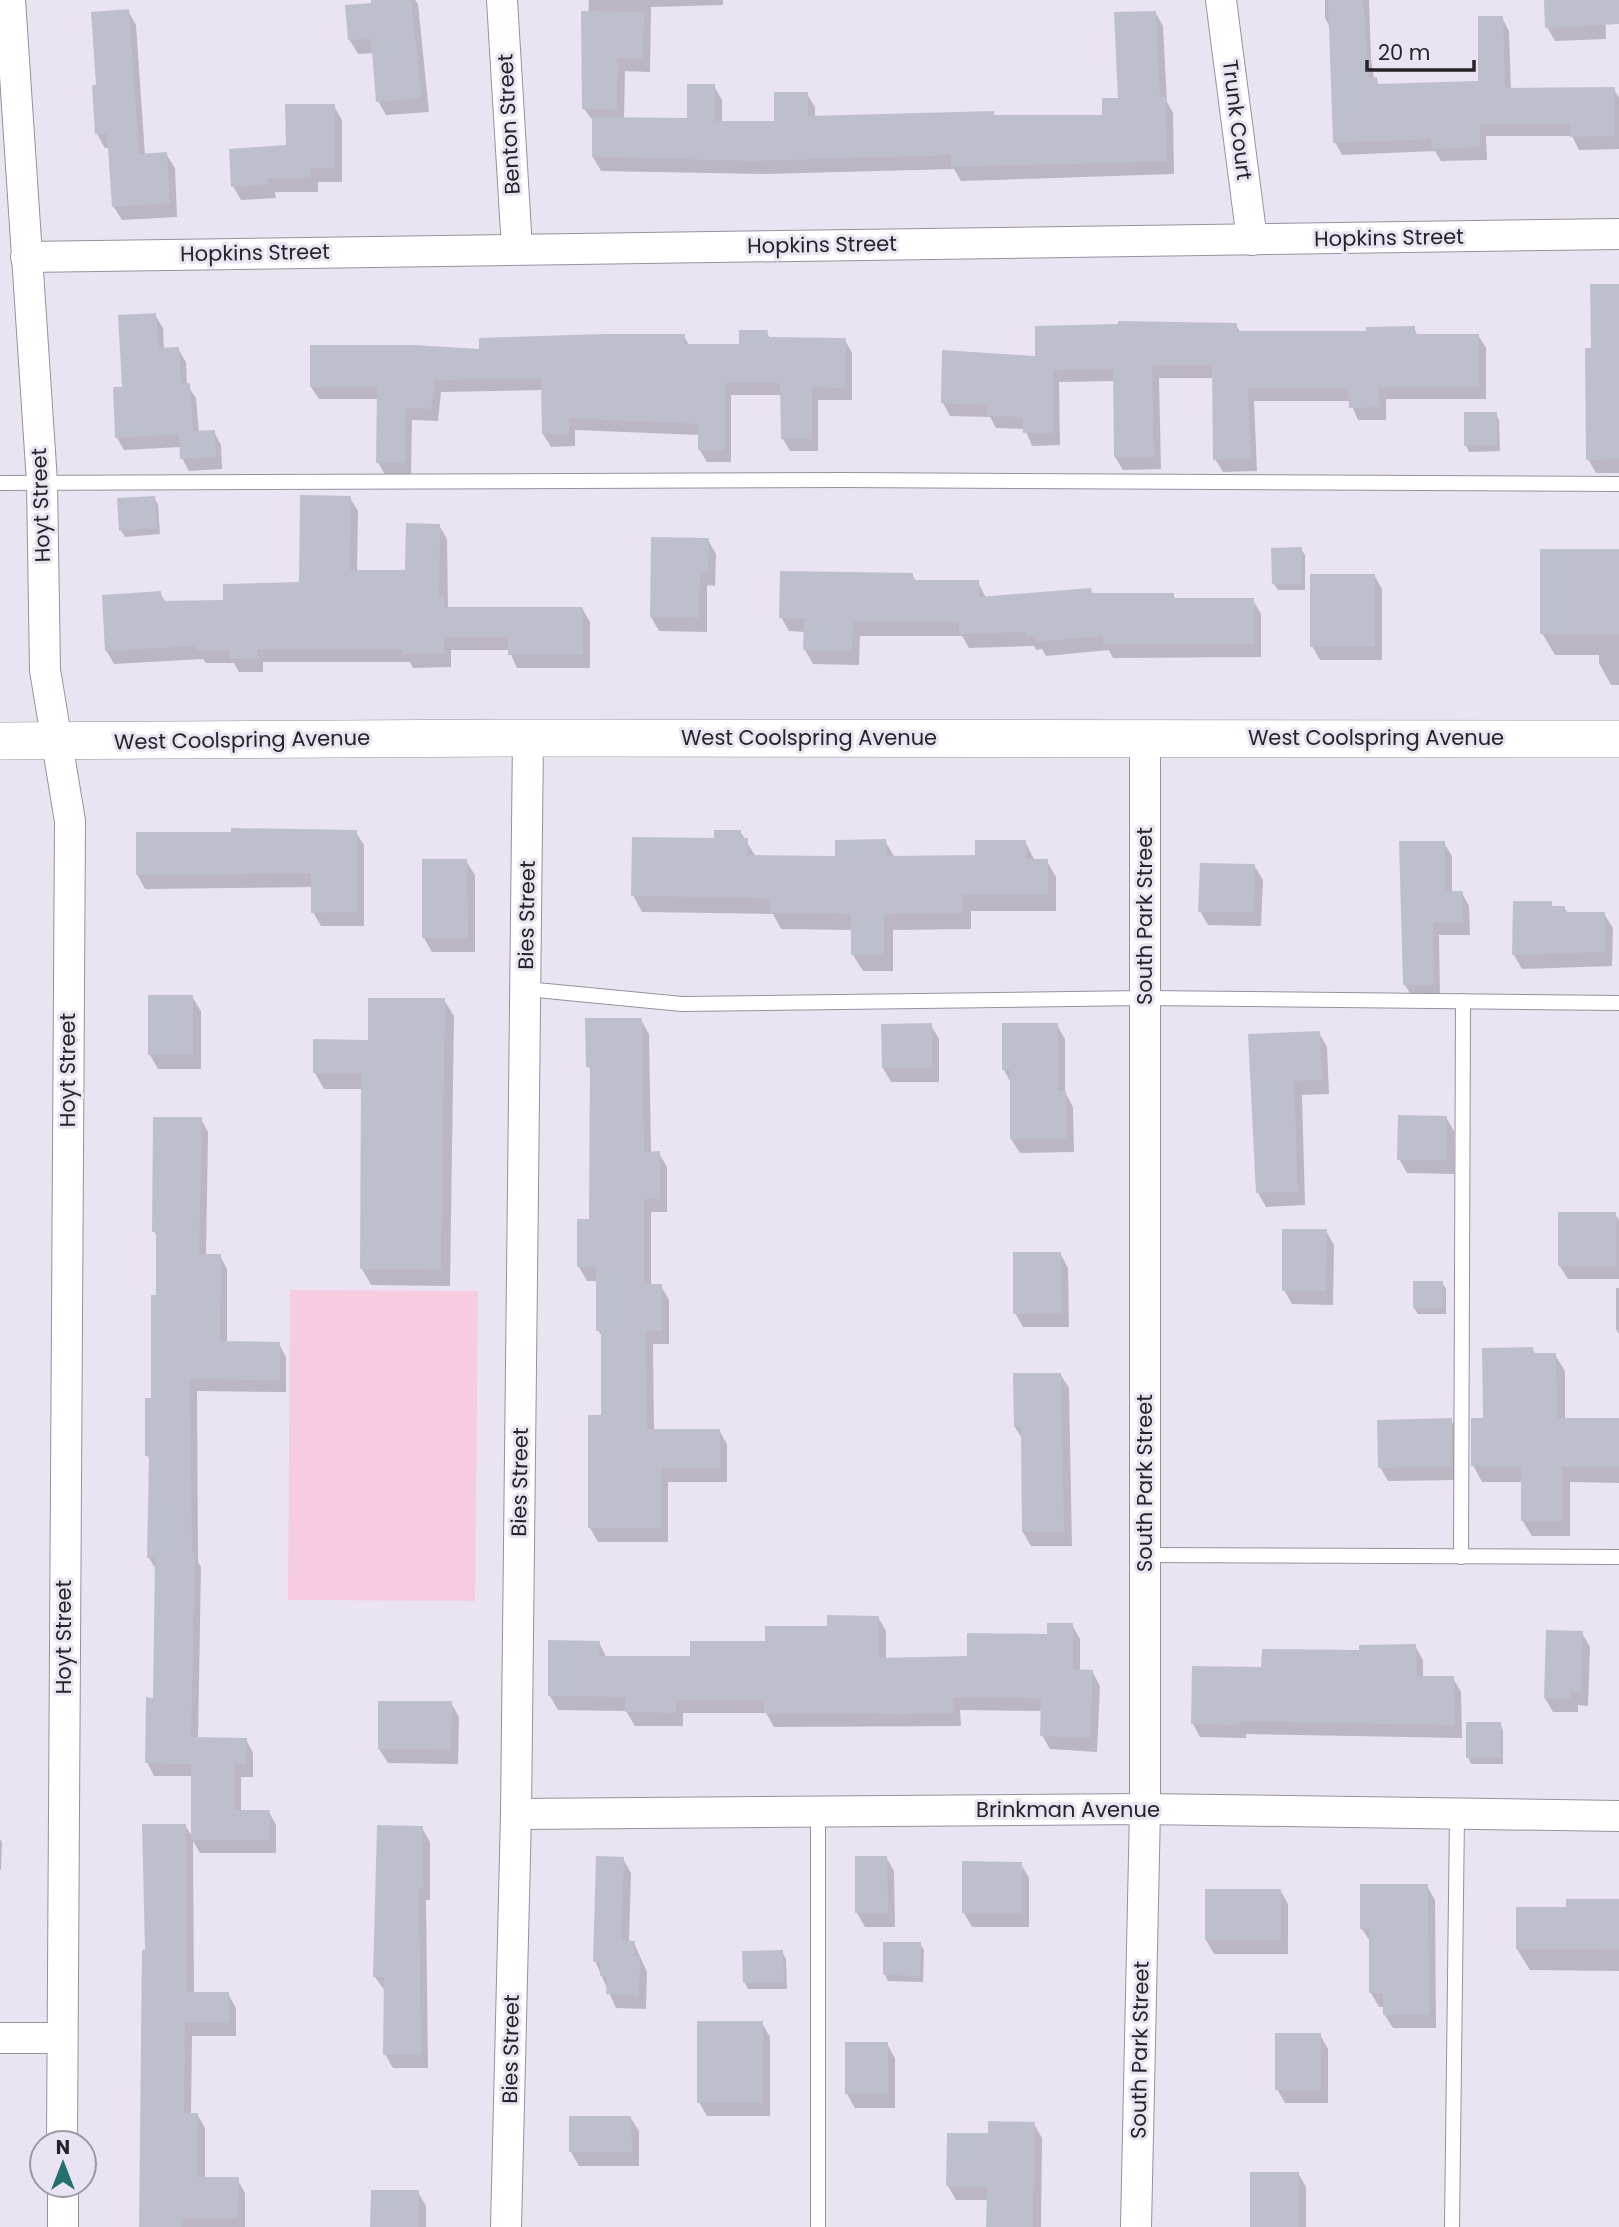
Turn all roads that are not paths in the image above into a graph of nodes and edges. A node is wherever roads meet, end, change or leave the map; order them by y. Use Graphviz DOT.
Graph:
graph roads {
  1 [pos="10,0"];
  2 [pos="502,0"];
  3 [pos="1221,0"];
  4 [pos="1619,234"];
  5 [pos="1252,240"];
  6 [pos="517,249"];
  7 [pos="26,257"];
  8 [pos="42,482"];
  9 [pos="0,483"];
  10 [pos="1619,484"];
  11 [pos="528,738"];
  12 [pos="1145,738"];
  13 [pos="1619,739"];
  14 [pos="0,741"];
  15 [pos="58,742"];
  16 [pos="526,989"];
  17 [pos="1145,998"];
  18 [pos="1463,1001"];
  19 [pos="1619,1003"];
  20 [pos="1145,1555"];
  21 [pos="1461,1557"];
  22 [pos="1619,1558"];
  23 [pos="1145,1809"];
  24 [pos="818,1811"];
  25 [pos="516,1814"];
  26 [pos="1457,1814"];
  27 [pos="1619,1816"];
  28 [pos="0,2038"];
  29 [pos="61,2038"];
  30 [pos="62,2129"];
  31 [pos="63,2199"];
  32 [pos="63,2227"];
  33 [pos="506,2227"];
  34 [pos="818,2227"];
  35 [pos="1136,2227"];
  36 [pos="1452,2227"];
  1 -- 7 [label="street, Hoyt Street"];
  2 -- 6 [label="street, Benton Street"];
  3 -- 5 [label="street, Trunk Court"];
  4 -- 5 [label="street, Hopkins Street"];
  5 -- 6 [label="street, Hopkins Street"];
  6 -- 7 [label="street, Hopkins Street"];
  7 -- 8 [label="street, Hoyt Street"];
  8 -- 9 [label="lane"];
  8 -- 10 [label="lane"];
  8 -- 15 [label="street, Hoyt Street"];
  11 -- 12 [label="street, West Coolspring Avenue"];
  11 -- 15 [label="street, West Coolspring Avenue"];
  11 -- 16 [label="street, Bies Street"];
  12 -- 13 [label="street, West Coolspring Avenue"];
  12 -- 17 [label="street, South Park Street"];
  14 -- 15 [label="street, West Coolspring Avenue"];
  15 -- 29 [label="street, Hoyt Street"];
  16 -- 17 [label="lane"];
  16 -- 25 [label="street, Bies Street"];
  17 -- 18 [label="lane"];
  17 -- 20 [label="street, South Park Street"];
  18 -- 19 [label="lane"];
  18 -- 21 [label="lane"];
  20 -- 21 [label="lane"];
  20 -- 23 [label="street, South Park Street"];
  21 -- 22 [label="lane"];
  23 -- 24 [label="street, Brinkman Avenue"];
  23 -- 26 [label="street, Brinkman Avenue"];
  23 -- 35 [label="street, South Park Street"];
  24 -- 25 [label="street, Brinkman Avenue"];
  24 -- 34 [label="lane"];
  25 -- 33 [label="street, Bies Street"];
  26 -- 27 [label="street, Brinkman Avenue"];
  26 -- 36 [label="lane"];
  28 -- 29 [label="street"];
  29 -- 30 [label="street, Hoyt Street"];
  31 -- 32 [label="street"];
}
